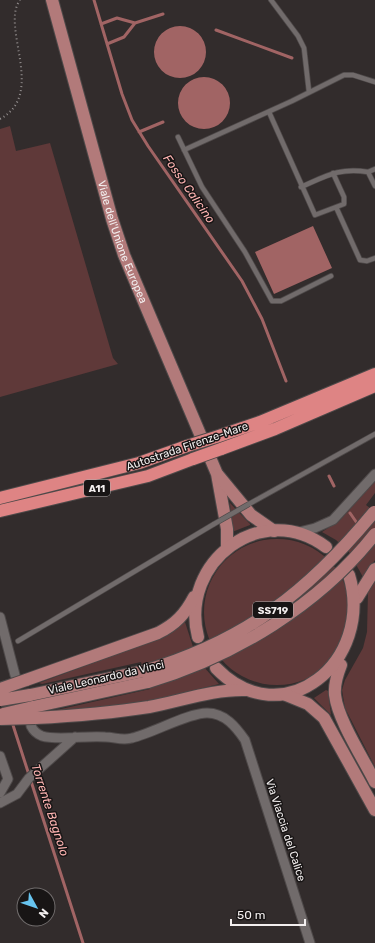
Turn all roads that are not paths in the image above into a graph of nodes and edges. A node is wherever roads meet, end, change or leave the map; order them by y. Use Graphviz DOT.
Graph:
graph roads {
  1 [pos="52,0"];
  2 [pos="271,0"];
  3 [pos="375,82"];
  4 [pos="309,92"];
  5 [pos="269,112"];
  6 [pos="178,137"];
  7 [pos="184,150"];
  8 [pos="375,169"];
  9 [pos="368,172"];
  10 [pos="333,173"];
  11 [pos="375,186"];
  12 [pos="301,187"];
  13 [pos="336,207"];
  14 [pos="375,258"];
  15 [pos="330,276"];
  16 [pos="375,374"];
  17 [pos="375,386"];
  18 [pos="375,434"];
  19 [pos="217,474"];
  20 [pos="375,474"];
  21 [pos="0,498"];
  22 [pos="0,511"];
  23 [pos="374,511"];
  24 [pos="274,531"];
  25 [pos="295,533"];
  26 [pos="375,534"];
  27 [pos="326,547"];
  28 [pos="227,548"];
  29 [pos="375,569"];
  30 [pos="349,575"];
  31 [pos="198,591"];
  32 [pos="357,598"];
  33 [pos="0,617"];
  34 [pos="198,637"];
  35 [pos="18,642"];
  36 [pos="342,662"];
  37 [pos="216,668"];
  38 [pos="146,676"];
  39 [pos="21,678"];
  40 [pos="0,689"];
  41 [pos="251,690"];
  42 [pos="285,694"];
  43 [pos="0,700"];
  44 [pos="0,714"];
  45 [pos="33,717"];
  46 [pos="0,719"];
  47 [pos="76,737"];
  48 [pos="0,756"];
  49 [pos="375,782"];
  50 [pos="0,793"];
  51 [pos="0,803"];
  52 [pos="375,810"];
  53 [pos="310,943"];
  1 -- 19 [label="main road, Viale dell'Unione Europea"];
  2 -- 4 [label="lane"];
  3 -- 4 [label="lane"];
  4 -- 5 [label="lane"];
  5 -- 7 [label="lane"];
  5 -- 12 [label="lane"];
  6 -- 7 [label="lane"];
  7 -- 15 [label="lane"];
  8 -- 9 [label="lane"];
  9 -- 10 [label="lane"];
  9 -- 11 [label="lane"];
  10 -- 12 [label="lane"];
  10 -- 13 [label="lane"];
  12 -- 13 [label="lane"];
  13 -- 14 [label="lane"];
  16 -- 21 [label="highway, Autostrada Firenze-Mare / A11, bridge"];
  17 -- 22 [label="highway, Autostrada Firenze-Mare / A11, bridge"];
  18 -- 35 [label="lane, bridge"];
  19 -- 24 [label="main road, Viale dell'Unione Europea"];
  19 -- 28 [label="main road, Viale dell'Unione Europea"];
  20 -- 25 [label="street"];
  23 -- 38 [label="main road, Viale Leonardo da Vinci / SS719, bridge"];
  24 -- 25 [label="main road, Viale dell'Unione Europea"];
  24 -- 28 [label="main road, Viale dell'Unione Europea"];
  25 -- 27 [label="main road, Viale dell'Unione Europea"];
  26 -- 38 [label="main road, Viale Leonardo da Vinci / SS719, bridge"];
  28 -- 31 [label="main road, Viale dell'Unione Europea"];
  29 -- 32 [label="main road"];
  30 -- 32 [label="main road"];
  31 -- 34 [label="main road, Viale dell'Unione Europea"];
  31 -- 39 [label="main road"];
  32 -- 36 [label="main road"];
  33 -- 39 [label="street"];
  36 -- 42 [label="main road"];
  36 -- 49 [label="main road"];
  37 -- 41 [label="main road"];
  38 -- 43 [label="main road, Viale Leonardo da Vinci / SS719, bridge"];
  38 -- 45 [label="main road, Viale Leonardo da Vinci / SS719"];
  39 -- 40 [label="main road, bridge"];
  41 -- 42 [label="main road"];
  41 -- 45 [label="main road"];
  42 -- 52 [label="main road"];
  44 -- 45 [label="main road, Viale Leonardo da Vinci / SS719, bridge"];
  45 -- 46 [label="main road, bridge"];
  45 -- 47 [label="street"];
  47 -- 51 [label="street"];
  47 -- 53 [label="street, Via Viaccia del Calice"];
  48 -- 50 [label="street"];
}
